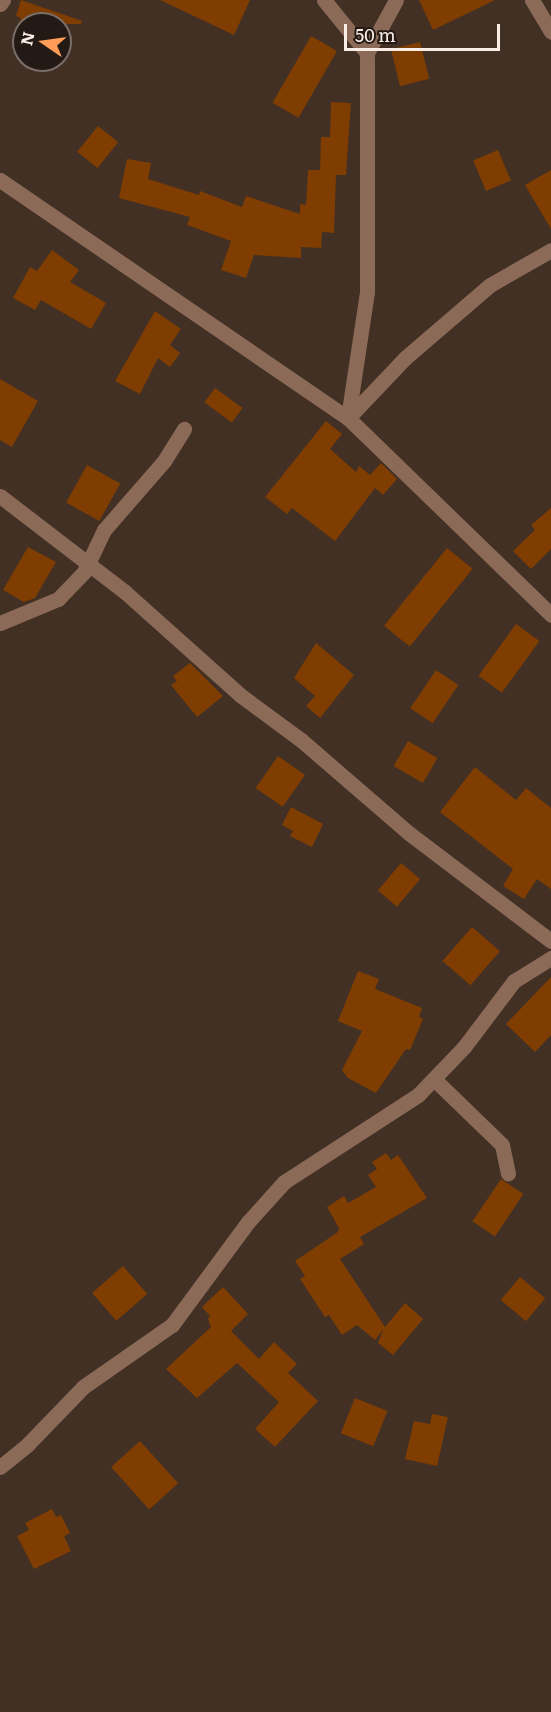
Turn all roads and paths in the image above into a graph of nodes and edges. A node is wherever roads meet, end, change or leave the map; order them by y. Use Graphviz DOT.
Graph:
graph roads {
  1 [pos="3,0"];
  2 [pos="324,0"];
  3 [pos="396,0"];
  4 [pos="532,0"];
  5 [pos="0,4"];
  6 [pos="551,32"];
  7 [pos="368,53"];
  8 [pos="0,180"];
  9 [pos="551,250"];
  10 [pos="348,418"];
  11 [pos="184,429"];
  12 [pos="0,496"];
  13 [pos="88,562"];
  14 [pos="551,615"];
  15 [pos="0,623"];
  16 [pos="551,940"];
  17 [pos="551,958"];
  18 [pos="435,1080"];
  19 [pos="507,1173"];
  20 [pos="0,1467"];
  1 -- 5 [label="street"];
  2 -- 7 [label="street"];
  3 -- 7 [label="street"];
  4 -- 6 [label="street"];
  7 -- 10 [label="street"];
  8 -- 10 [label="street"];
  9 -- 10 [label="street"];
  10 -- 14 [label="street"];
  11 -- 13 [label="street"];
  12 -- 13 [label="street"];
  13 -- 15 [label="street"];
  13 -- 16 [label="street"];
  17 -- 18 [label="street"];
  18 -- 19 [label="street"];
  18 -- 20 [label="street"];
}
